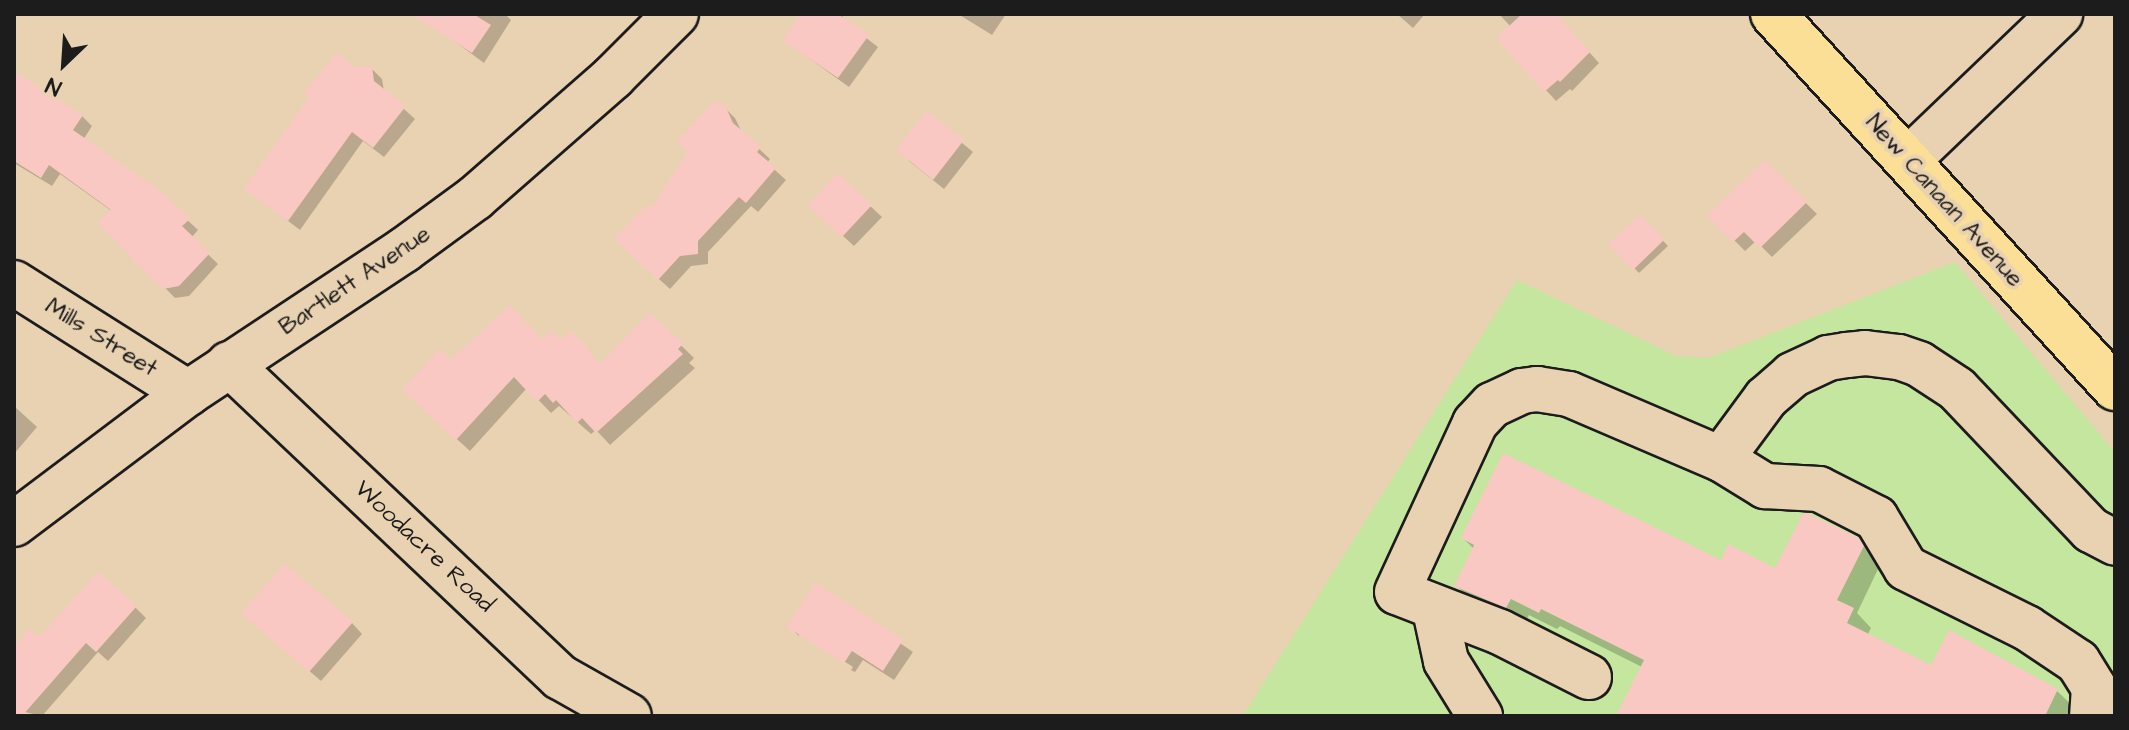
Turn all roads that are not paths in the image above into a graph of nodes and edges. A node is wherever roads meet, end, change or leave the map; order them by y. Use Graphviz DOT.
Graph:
graph roads {
  1 [pos="1773,14"];
  2 [pos="2060,14"];
  3 [pos="661,18"];
  4 [pos="1908,160"];
  5 [pos="14,283"];
  6 [pos="229,364"];
  7 [pos="2115,388"];
  8 [pos="188,393"];
  9 [pos="1721,459"];
  10 [pos="14,524"];
  11 [pos="2115,543"];
  12 [pos="1435,610"];
  13 [pos="1589,677"];
  14 [pos="629,716"];
  15 [pos="1480,716"];
  16 [pos="2092,716"];
  1 -- 4 [label="main road, New Canaan Avenue"];
  2 -- 4 [label="street"];
  3 -- 6 [label="street, Bartlett Avenue"];
  4 -- 7 [label="main road, New Canaan Avenue"];
  5 -- 8 [label="street, Mills Street"];
  6 -- 8 [label="street, Bartlett Avenue"];
  6 -- 14 [label="street, Woodacre Road"];
  8 -- 10 [label="street, Bartlett Avenue"];
  9 -- 11 [label="street"];
  9 -- 12 [label="street"];
  9 -- 16 [label="street"];
  12 -- 13 [label="street"];
  12 -- 15 [label="street"];
}
